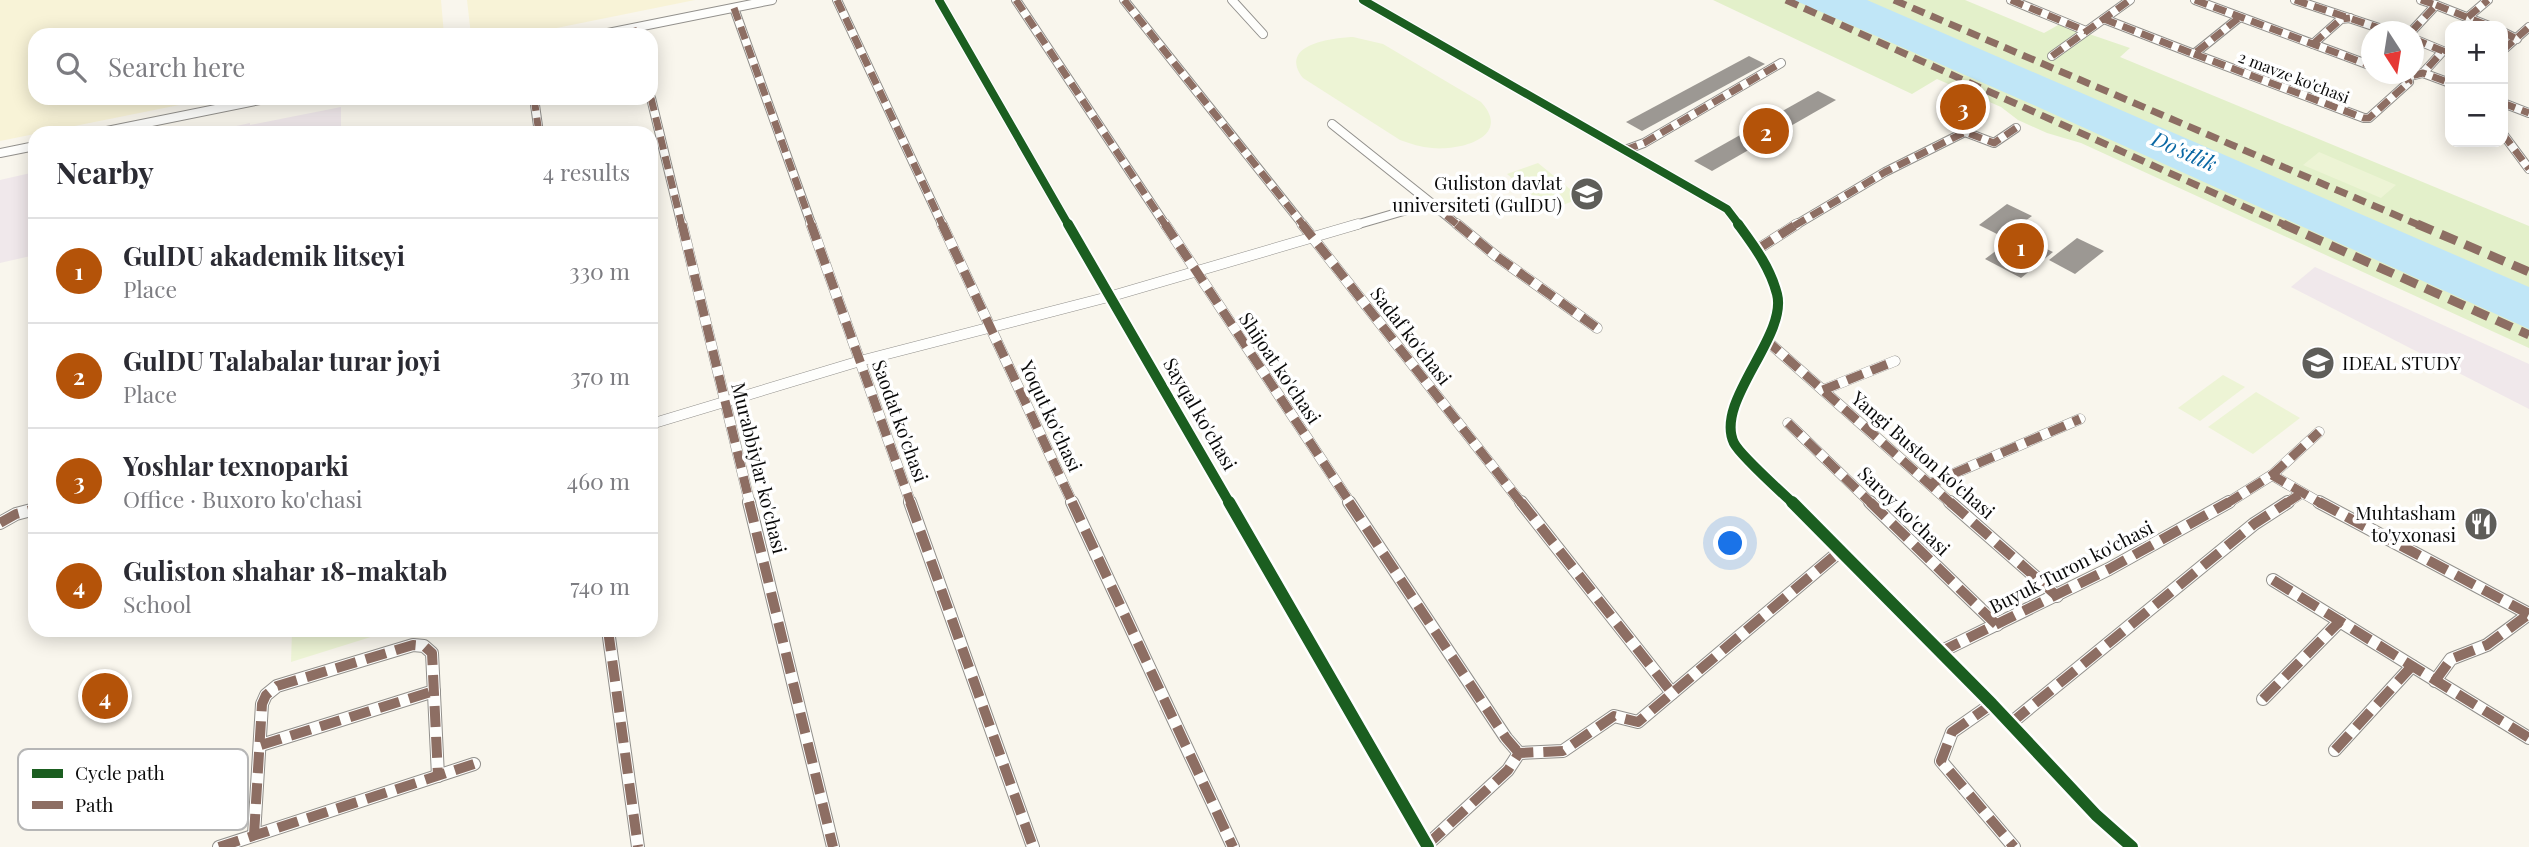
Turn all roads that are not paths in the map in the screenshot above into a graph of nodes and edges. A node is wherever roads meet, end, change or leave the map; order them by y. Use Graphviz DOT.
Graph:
graph roads {
  1 [pos="772,0"];
  2 [pos="837,0"];
  3 [pos="939,0"];
  4 [pos="1016,0"];
  5 [pos="1124,0"];
  6 [pos="1232,0"];
  7 [pos="1363,0"];
  8 [pos="2011,0"];
  9 [pos="2130,0"];
  10 [pos="2195,0"];
  11 [pos="2295,0"];
  12 [pos="2421,0"];
  13 [pos="2488,0"];
  14 [pos="2436,5"];
  15 [pos="734,8"];
  16 [pos="2240,17"];
  17 [pos="2468,17"];
  18 [pos="2350,18"];
  19 [pos="2104,19"];
  20 [pos="2421,21"];
  21 [pos="2477,21"];
  22 [pos="2361,22"];
  23 [pos="2529,27"];
  24 [pos="647,28"];
  25 [pos="2086,31"];
  26 [pos="1263,34"];
  27 [pos="2508,35"];
  28 [pos="2517,39"];
  29 [pos="2424,43"];
  30 [pos="2313,44"];
  31 [pos="2508,46"];
  32 [pos="2194,54"];
  33 [pos="2052,55"];
  34 [pos="2361,62"];
  35 [pos="1781,63"];
  36 [pos="2424,72"];
  37 [pos="2424,73"];
  38 [pos="2445,81"];
  39 [pos="2407,84"];
  40 [pos="235,105"];
  41 [pos="535,105"];
  42 [pos="652,105"];
  43 [pos="2508,105"];
  44 [pos="2529,113"];
  45 [pos="1332,124"];
  46 [pos="132,126"];
  47 [pos="538,126"];
  48 [pos="657,126"];
  49 [pos="2017,128"];
  50 [pos="658,131"];
  51 [pos="2508,141"];
  52 [pos="28,147"];
  53 [pos="1625,150"];
  54 [pos="0,153"];
  55 [pos="2529,169"];
  56 [pos="1431,202"];
  57 [pos="1312,237"];
  58 [pos="1758,250"];
  59 [pos="1195,271"];
  60 [pos="1112,296"];
  61 [pos="990,327"];
  62 [pos="1597,328"];
  63 [pos="1766,340"];
  64 [pos="860,361"];
  65 [pos="1895,361"];
  66 [pos="1823,390"];
  67 [pos="724,401"];
  68 [pos="2080,419"];
  69 [pos="658,422"];
  70 [pos="1788,423"];
  71 [pos="2319,432"];
  72 [pos="2272,475"];
  73 [pos="1930,484"];
  74 [pos="2302,493"];
  75 [pos="28,511"];
  76 [pos="0,523"];
  77 [pos="1839,552"];
  78 [pos="2273,580"];
  79 [pos="2057,596"];
  80 [pos="2529,614"];
  81 [pos="2340,621"];
  82 [pos="1997,625"];
  83 [pos="609,637"];
  84 [pos="1940,652"];
  85 [pos="2412,666"];
  86 [pos="2435,681"];
  87 [pos="434,691"];
  88 [pos="1671,693"];
  89 [pos="2263,699"];
  90 [pos="1992,704"];
  91 [pos="2011,723"];
  92 [pos="2529,738"];
  93 [pos="261,745"];
  94 [pos="2335,750"];
  95 [pos="1519,753"];
  96 [pos="474,764"];
  97 [pos="438,776"];
  98 [pos="254,835"];
  99 [pos="1427,846"];
  100 [pos="219,847"];
  101 [pos="638,847"];
  102 [pos="833,847"];
  103 [pos="1033,847"];
  104 [pos="1233,847"];
  105 [pos="2014,847"];
  106 [pos="2132,847"];
  1 -- 15 [label="street"];
  2 -- 61 [label="street, Yoqut ko'chasi"];
  3 -- 60 [label="street, Sayqal ko'chasi"];
  4 -- 59 [label="street, Shijoat ko'chasi"];
  5 -- 57 [label="street, Sadaf ko'chasi"];
  6 -- 26 [label="street"];
  7 -- 53 [label="street"];
  8 -- 25 [label="street"];
  9 -- 19 [label="street"];
  10 -- 16 [label="street"];
  11 -- 18 [label="street"];
  12 -- 14 [label="street"];
  13 -- 17 [label="street"];
  14 -- 17 [label="street"];
  14 -- 20 [label="street"];
  15 -- 24 [label="street"];
  15 -- 64 [label="street, Saodat ko'chasi"];
  16 -- 30 [label="street"];
  16 -- 32 [label="street"];
  17 -- 21 [label="street"];
  18 -- 22 [label="street"];
  18 -- 30 [label="street"];
  19 -- 25 [label="street"];
  19 -- 32 [label="street"];
  23 -- 28 [label="street"];
  25 -- 33 [label="street"];
  27 -- 28 [label="street"];
  28 -- 31 [label="street"];
  29 -- 36 [label="street"];
  30 -- 34 [label="street"];
  32 -- 39 [label="street, 2 mavze ko'chasi"];
  35 -- 53 [label="street"];
  37 -- 38 [label="street"];
  40 -- 46 [label="street"];
  41 -- 47 [label="street"];
  42 -- 48 [label="street, Murabbiylar ko'chasi"];
  43 -- 44 [label="street"];
  45 -- 56 [label="street"];
  49 -- 58 [label="street"];
  50 -- 67 [label="street, Murabbiylar ko'chasi"];
  51 -- 55 [label="street"];
  52 -- 54 [label="street"];
  53 -- 58 [label="street"];
  56 -- 57 [label="street"];
  56 -- 62 [label="street"];
  57 -- 59 [label="street"];
  57 -- 88 [label="street, Sadaf ko'chasi"];
  58 -- 63 [label="street"];
  59 -- 60 [label="street"];
  59 -- 95 [label="street, Shijoat ko'chasi"];
  60 -- 61 [label="street"];
  60 -- 99 [label="street, Sayqal ko'chasi"];
  61 -- 64 [label="street"];
  61 -- 104 [label="street, Yoqut ko'chasi"];
  63 -- 66 [label="street, Yangi Buston ko'chasi"];
  63 -- 77 [label="street"];
  64 -- 67 [label="street"];
  64 -- 103 [label="street, Saodat ko'chasi"];
  65 -- 66 [label="street"];
  66 -- 73 [label="street, Yangi Buston ko'chasi"];
  67 -- 69 [label="street"];
  67 -- 102 [label="street, Murabbiylar ko'chasi"];
  68 -- 73 [label="street"];
  70 -- 82 [label="street, Saroy ko'chasi"];
  71 -- 72 [label="street, Buyuk Turon ko'chasi"];
  72 -- 74 [label="street"];
  72 -- 79 [label="street, Buyuk Turon ko'chasi"];
  73 -- 79 [label="street, Yangi Buston ko'chasi"];
  74 -- 80 [label="street"];
  74 -- 91 [label="street"];
  75 -- 76 [label="street"];
  77 -- 84 [label="street"];
  77 -- 88 [label="street"];
  78 -- 81 [label="street"];
  79 -- 82 [label="street, Buyuk Turon ko'chasi"];
  80 -- 86 [label="street"];
  81 -- 85 [label="street"];
  81 -- 89 [label="street"];
  82 -- 84 [label="street, Buyuk Turon ko'chasi"];
  83 -- 101 [label="street"];
  84 -- 90 [label="street"];
  85 -- 86 [label="street"];
  85 -- 94 [label="street"];
  86 -- 92 [label="street"];
  87 -- 93 [label="street"];
  87 -- 93 [label="street"];
  87 -- 97 [label="street"];
  88 -- 95 [label="street"];
  90 -- 91 [label="street"];
  90 -- 105 [label="street"];
  91 -- 106 [label="street"];
  93 -- 98 [label="street"];
  95 -- 99 [label="street"];
  96 -- 97 [label="street"];
  97 -- 98 [label="street"];
  98 -- 100 [label="street"];
}
